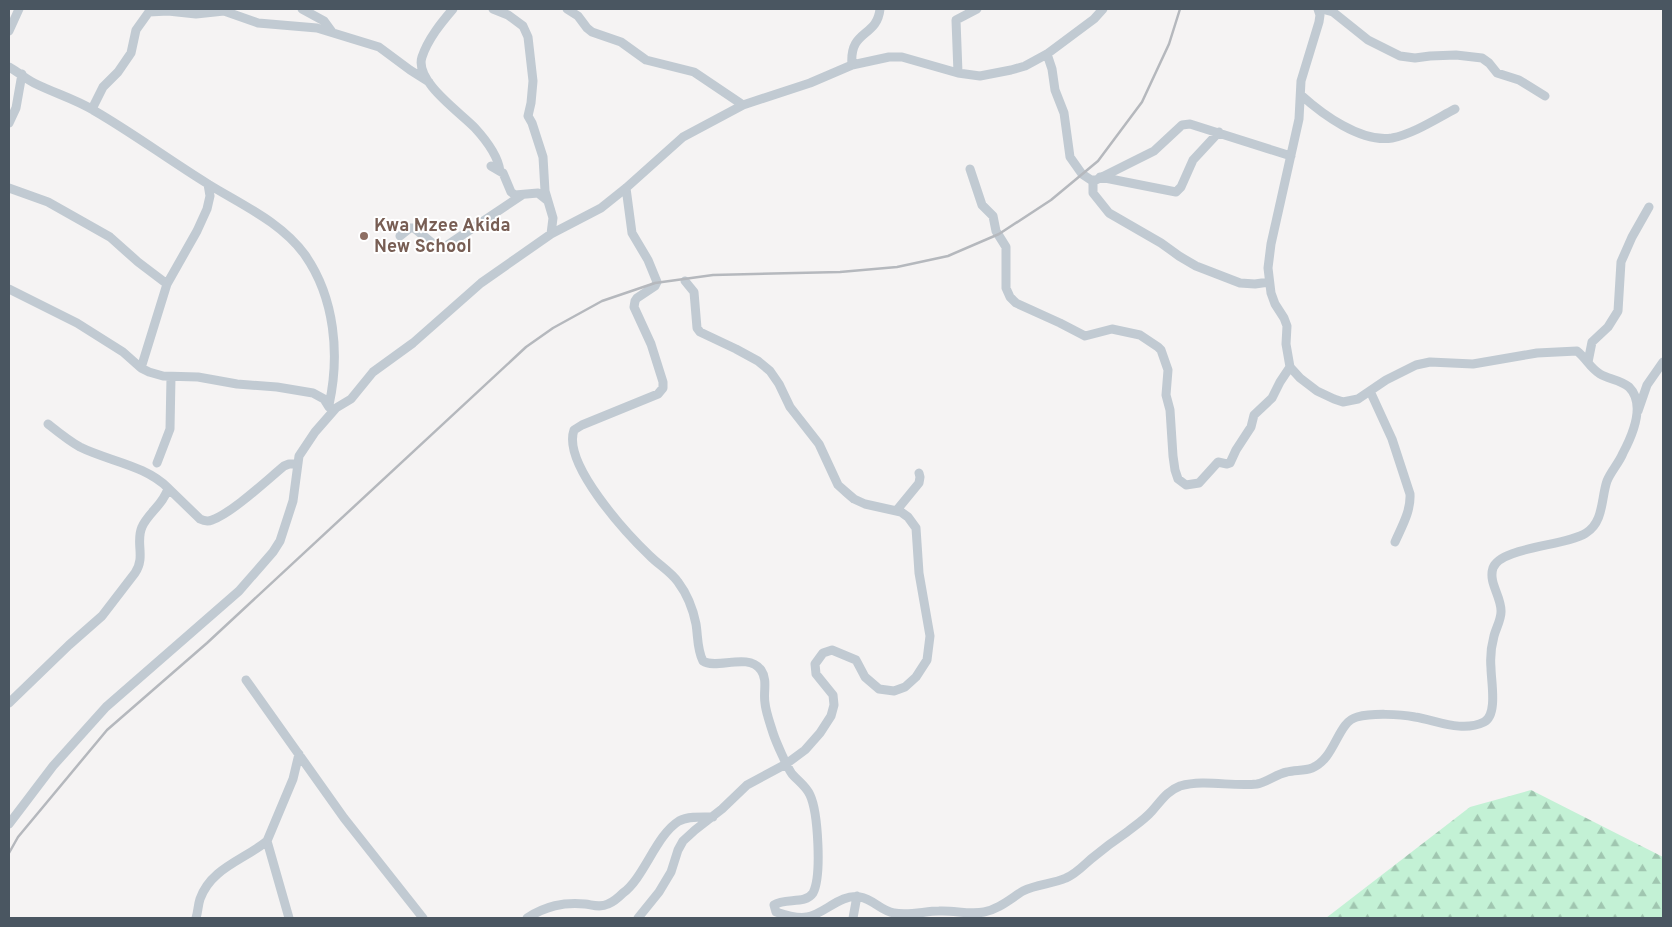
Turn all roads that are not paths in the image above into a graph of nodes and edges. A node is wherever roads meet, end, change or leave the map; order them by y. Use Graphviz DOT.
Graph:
graph roads {
  1 [pos="19,9"];
  2 [pos="302,9"];
  3 [pos="453,9"];
  4 [pos="493,9"];
  5 [pos="567,9"];
  6 [pos="880,9"];
  7 [pos="977,9"];
  8 [pos="1103,9"];
  9 [pos="1320,9"];
  10 [pos="150,10"];
  11 [pos="9,31"];
  12 [pos="332,32"];
  13 [pos="1047,54"];
  14 [pos="852,64"];
  15 [pos="9,67"];
  16 [pos="958,73"];
  17 [pos="22,74"];
  18 [pos="429,82"];
  19 [pos="1301,95"];
  20 [pos="1546,96"];
  21 [pos="743,106"];
  22 [pos="92,109"];
  23 [pos="1455,109"];
  24 [pos="9,123"];
  25 [pos="1219,132"];
  26 [pos="1291,156"];
  27 [pos="491,166"];
  28 [pos="970,169"];
  29 [pos="500,171"];
  30 [pos="1097,179"];
  31 [pos="208,184"];
  32 [pos="9,188"];
  33 [pos="626,188"];
  34 [pos="522,195"];
  35 [pos="548,202"];
  36 [pos="1649,207"];
  37 [pos="551,234"];
  38 [pos="400,236"];
  39 [pos="684,281"];
  40 [pos="1270,282"];
  41 [pos="167,284"];
  42 [pos="9,289"];
  43 [pos="1588,362"];
  44 [pos="1663,362"];
  45 [pos="141,368"];
  46 [pos="1290,368"];
  47 [pos="170,377"];
  48 [pos="1370,391"];
  49 [pos="329,405"];
  50 [pos="329,416"];
  51 [pos="1636,416"];
  52 [pos="48,424"];
  53 [pos="157,462"];
  54 [pos="297,464"];
  55 [pos="919,473"];
  56 [pos="168,488"];
  57 [pos="896,511"];
  58 [pos="1395,542"];
  59 [pos="246,680"];
  60 [pos="9,703"];
  61 [pos="299,754"];
  62 [pos="786,764"];
  63 [pos="713,817"];
  64 [pos="9,824"];
  65 [pos="267,840"];
  66 [pos="857,896"];
  67 [pos="917,912"];
  68 [pos="196,918"];
  69 [pos="289,918"];
  70 [pos="423,918"];
  71 [pos="528,918"];
  72 [pos="638,918"];
  73 [pos="853,918"];
  74 [pos="931,918"];
  1 -- 11 [label="street"];
  2 -- 12 [label="street"];
  3 -- 18 [label="street"];
  4 -- 35 [label="street"];
  5 -- 21 [label="street"];
  6 -- 14 [label="street"];
  7 -- 16 [label="street"];
  8 -- 13 [label="street"];
  9 -- 19 [label="street"];
  9 -- 20 [label="street"];
  10 -- 12 [label="street"];
  10 -- 22 [label="street"];
  12 -- 18 [label="street"];
  13 -- 16 [label="street"];
  13 -- 30 [label="street"];
  14 -- 16 [label="street"];
  14 -- 21 [label="street"];
  15 -- 17 [label="street"];
  17 -- 22 [label="street"];
  17 -- 24 [label="street"];
  18 -- 29 [label="street"];
  19 -- 23 [label="street"];
  19 -- 26 [label="street"];
  21 -- 33 [label="street"];
  22 -- 31 [label="street"];
  25 -- 26 [label="street"];
  25 -- 30 [label="street"];
  25 -- 30 [label="street"];
  26 -- 40 [label="street"];
  27 -- 29 [label="street"];
  28 -- 46 [label="street"];
  29 -- 34 [label="street"];
  30 -- 40 [label="street"];
  31 -- 41 [label="street"];
  31 -- 49 [label="street"];
  32 -- 41 [label="street"];
  33 -- 37 [label="street"];
  33 -- 62 [label="street"];
  34 -- 35 [label="street"];
  34 -- 38 [label="street"];
  35 -- 37 [label="street"];
  36 -- 43 [label="street"];
  37 -- 50 [label="street"];
  39 -- 57 [label="street"];
  40 -- 46 [label="street"];
  41 -- 45 [label="street"];
  42 -- 45 [label="street"];
  43 -- 48 [label="street"];
  43 -- 51 [label="street"];
  44 -- 51 [label="street"];
  45 -- 47 [label="street"];
  46 -- 48 [label="street"];
  47 -- 49 [label="street"];
  47 -- 53 [label="street"];
  48 -- 58 [label="street"];
  49 -- 50 [label="street"];
  50 -- 54 [label="street"];
  51 -- 67 [label="street"];
  52 -- 56 [label="street"];
  54 -- 56 [label="street"];
  54 -- 64 [label="street"];
  55 -- 57 [label="street"];
  56 -- 60 [label="street"];
  57 -- 62 [label="street"];
  59 -- 61 [label="street"];
  61 -- 65 [label="street"];
  61 -- 70 [label="street"];
  62 -- 63 [label="street"];
  62 -- 66 [label="street"];
  63 -- 71 [label="street"];
  63 -- 72 [label="street"];
  65 -- 68 [label="street"];
  65 -- 69 [label="street"];
  66 -- 67 [label="street"];
  66 -- 73 [label="street"];
  67 -- 74 [label="street"];
}
